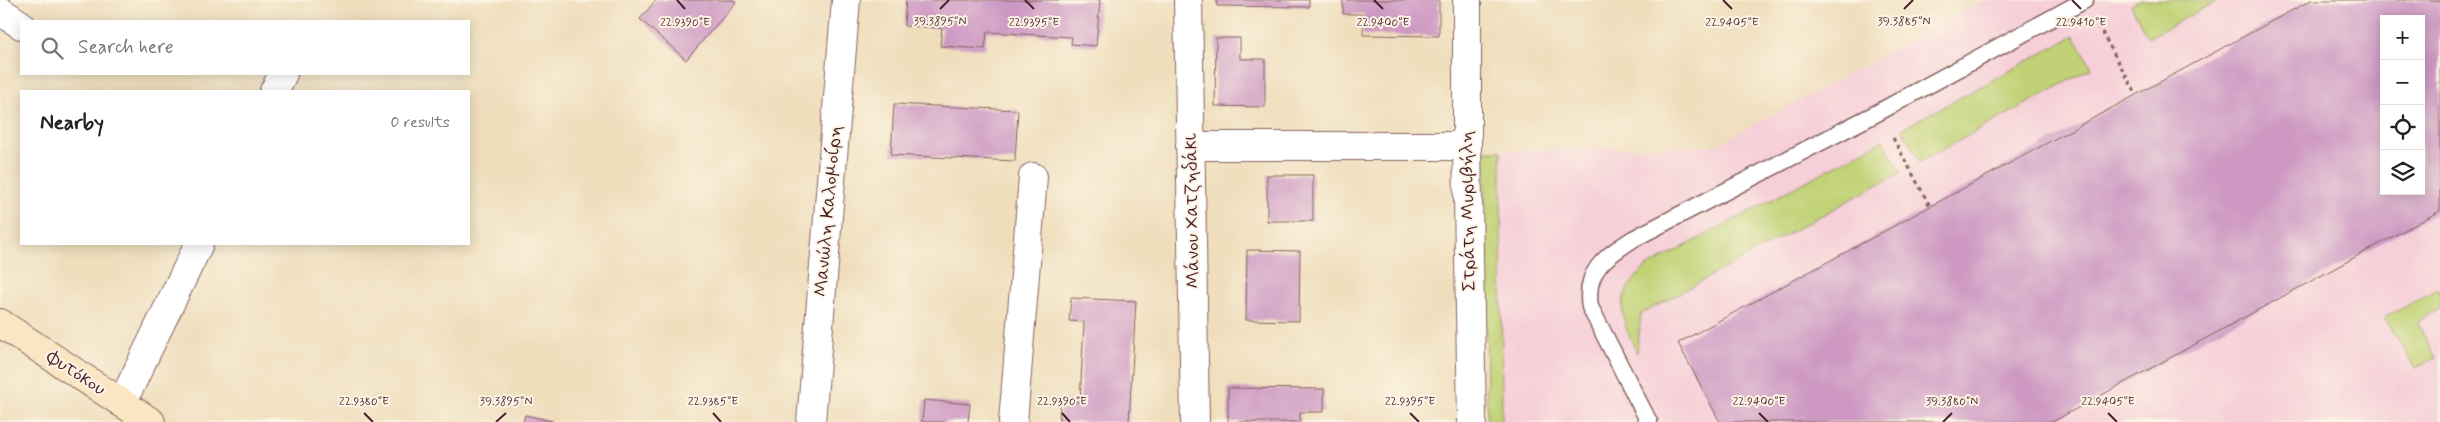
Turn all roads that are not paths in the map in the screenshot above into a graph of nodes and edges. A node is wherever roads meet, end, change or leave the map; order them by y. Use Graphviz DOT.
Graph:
graph roads {
  1 [pos="846,0"];
  2 [pos="1188,0"];
  3 [pos="1467,0"];
  4 [pos="2085,0"];
  5 [pos="0,11"];
  6 [pos="20,24"];
  7 [pos="282,75"];
  8 [pos="275,90"];
  9 [pos="1190,146"];
  10 [pos="1467,146"];
  11 [pos="1033,177"];
  12 [pos="199,245"];
  13 [pos="0,323"];
  14 [pos="122,403"];
  15 [pos="151,422"];
  16 [pos="812,422"];
  17 [pos="1013,422"];
  18 [pos="1195,422"];
  19 [pos="1472,422"];
  20 [pos="1649,422"];
  1 -- 16 [label="street, Μανώλη Καλομοίρη"];
  2 -- 9 [label="street, Μάνου Χατζηδάκι"];
  3 -- 10 [label="street, Στράτη Μυριβήλη"];
  4 -- 20 [label="lane"];
  5 -- 6 [label="street"];
  7 -- 8 [label="street"];
  9 -- 10 [label="street"];
  9 -- 18 [label="street, Μάνου Χατζηδάκι"];
  10 -- 19 [label="street, Στράτη Μυριβήλη"];
  11 -- 17 [label="street"];
  12 -- 14 [label="street"];
  13 -- 14 [label="street, Φυτόκου"];
  14 -- 15 [label="street, Φυτόκου"];
}
